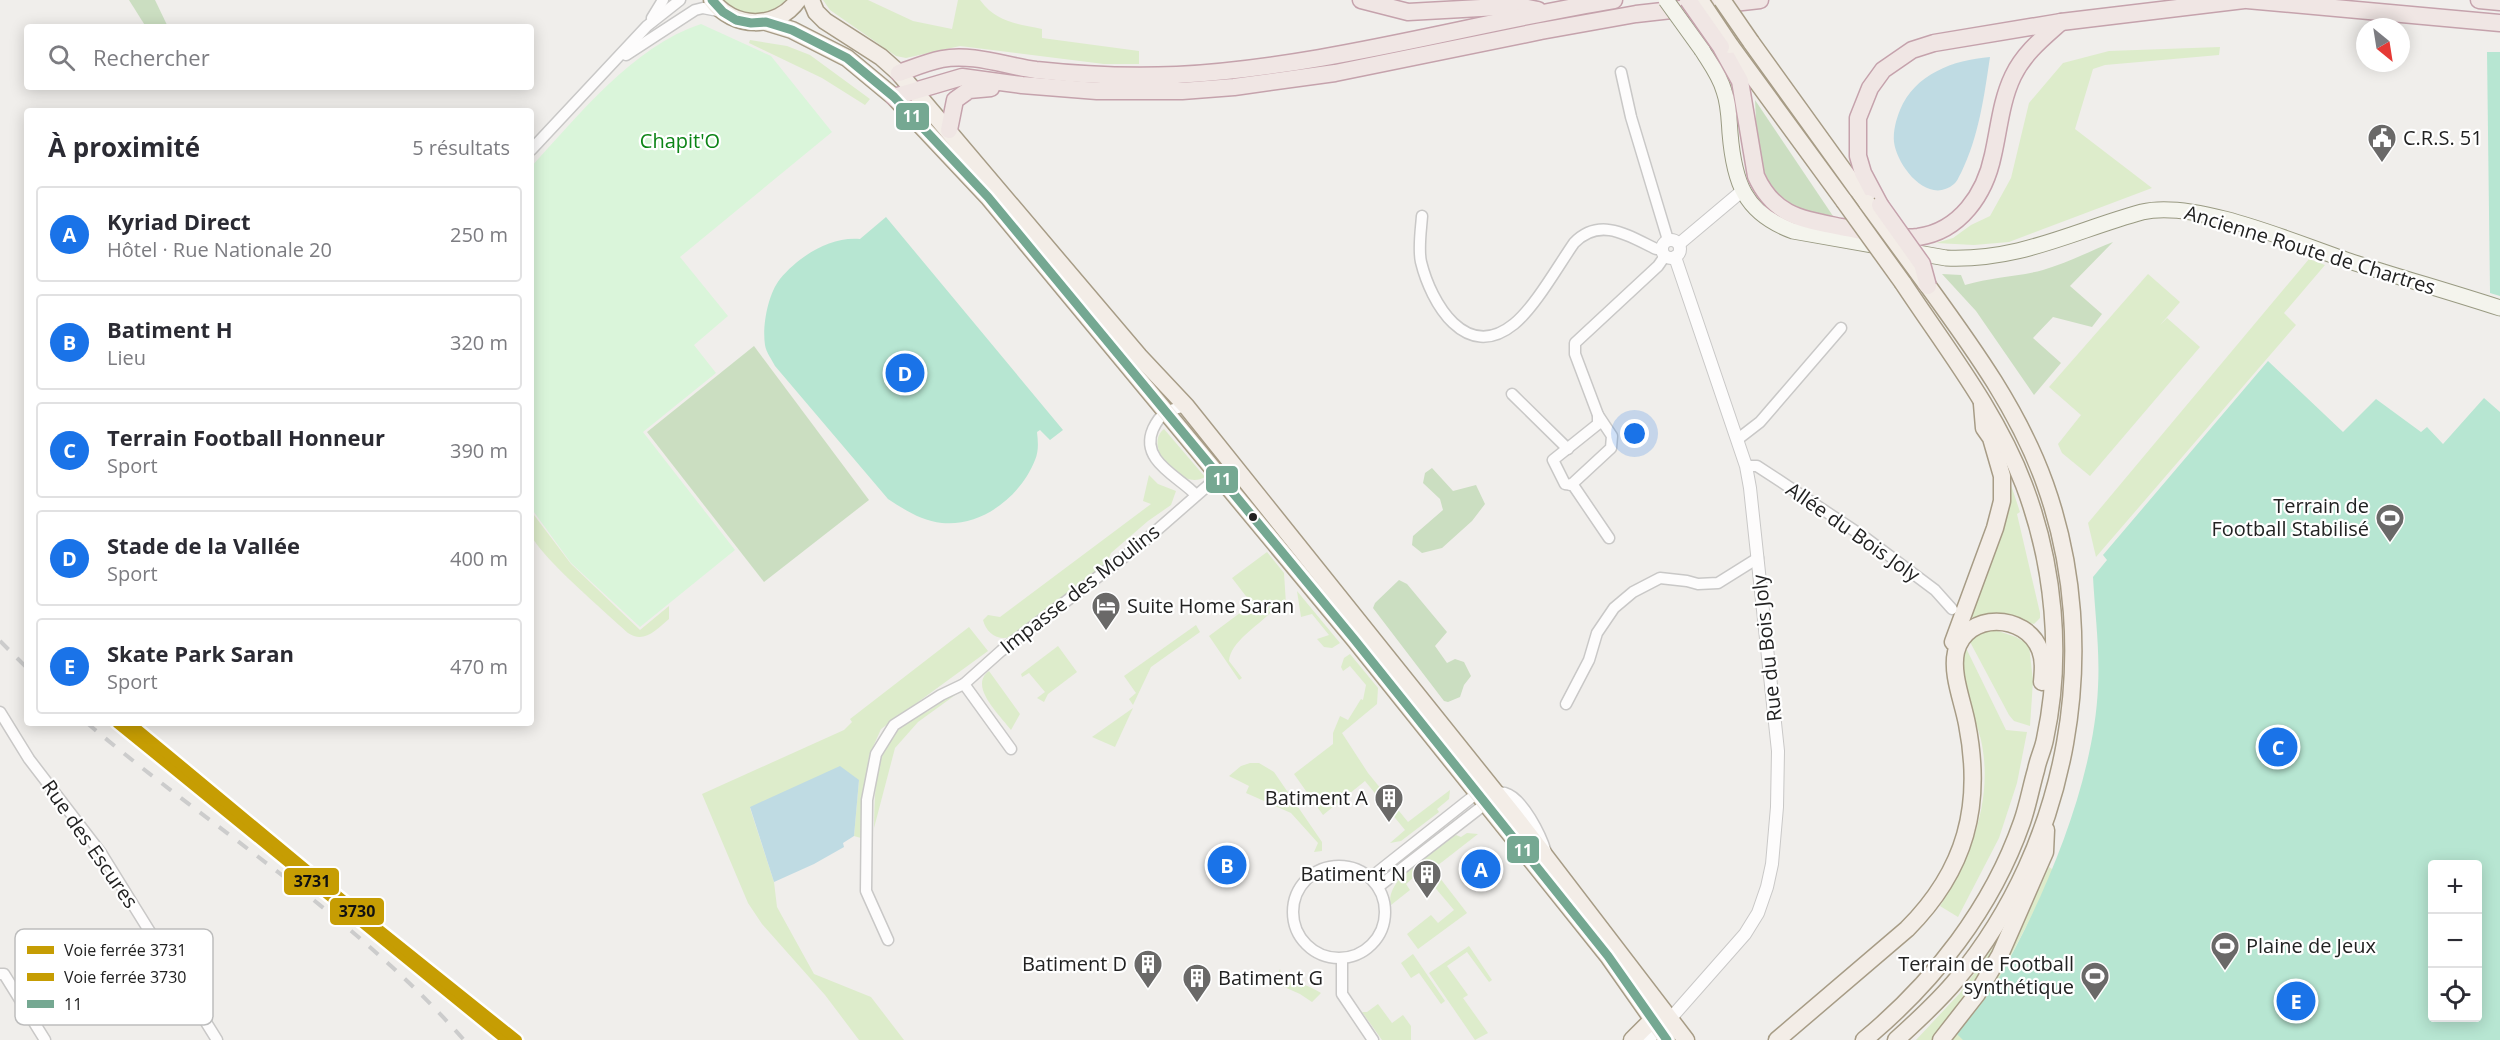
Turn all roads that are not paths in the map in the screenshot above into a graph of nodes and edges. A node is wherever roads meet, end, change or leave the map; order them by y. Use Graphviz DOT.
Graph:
graph roads {
  1 [pos="663,0"];
  2 [pos="680,0"];
  3 [pos="798,0"];
  4 [pos="811,0"];
  5 [pos="1361,0"];
  6 [pos="1614,0"];
  7 [pos="1666,0"];
  8 [pos="1688,0"];
  9 [pos="1700,0"];
  10 [pos="1722,0"];
  11 [pos="1760,0"];
  12 [pos="2245,0"];
  13 [pos="2479,0"];
  14 [pos="2500,2"];
  15 [pos="717,6"];
  16 [pos="1545,11"];
  17 [pos="766,22"];
  18 [pos="2061,22"];
  19 [pos="2500,23"];
  20 [pos="647,26"];
  21 [pos="1726,46"];
  22 [pos="613,63"];
  23 [pos="1621,72"];
  24 [pos="899,73"];
  25 [pos="1022,85"];
  26 [pos="915,92"];
  27 [pos="894,98"];
  28 [pos="949,130"];
  29 [pos="534,147"];
  30 [pos="1742,191"];
  31 [pos="1874,204"];
  32 [pos="1422,216"];
  33 [pos="1670,249"];
  34 [pos="1928,286"];
  35 [pos="2500,308"];
  36 [pos="1841,328"];
  37 [pos="1512,394"];
  38 [pos="1982,401"];
  39 [pos="1186,406"];
  40 [pos="1166,410"];
  41 [pos="1598,415"];
  42 [pos="1738,439"];
  43 [pos="1568,449"];
  44 [pos="1746,466"];
  45 [pos="1220,475"];
  46 [pos="1571,485"];
  47 [pos="1241,488"];
  48 [pos="1196,495"];
  49 [pos="1609,538"];
  50 [pos="1758,558"];
  51 [pos="1952,609"];
  52 [pos="964,684"];
  53 [pos="1566,704"];
  54 [pos="0,711"];
  55 [pos="1969,735"];
  56 [pos="1011,749"];
  57 [pos="2036,769"];
  58 [pos="1486,797"];
  59 [pos="2046,820"];
  60 [pos="1370,878"];
  61 [pos="1378,887"];
  62 [pos="148,929"];
  63 [pos="888,940"];
  64 [pos="1342,959"];
  65 [pos="2,974"];
  66 [pos="15,994"];
  67 [pos="35,1025"];
  68 [pos="208,1025"];
  69 [pos="1660,1030"];
  70 [pos="45,1040"];
  71 [pos="217,1040"];
  72 [pos="1373,1040"];
  73 [pos="1632,1040"];
  74 [pos="1686,1040"];
  75 [pos="1778,1040"];
  76 [pos="1864,1040"];
  77 [pos="1896,1040"];
  78 [pos="1941,1040"];
  1 -- 20 [label="street"];
  2 -- 20 [label="street"];
  3 -- 17 [label="main road"];
  4 -- 24 [label="main road"];
  5 -- 16 [label="highway"];
  6 -- 16 [label="highway"];
  7 -- 30 [label="main road, Ancienne Route de Chartres, bridge"];
  8 -- 21 [label="highway, bridge"];
  9 -- 21 [label="main road, bridge"];
  10 -- 31 [label="main road, bridge"];
  11 -- 25 [label="highway"];
  12 -- 18 [label="highway"];
  12 -- 19 [label="highway"];
  13 -- 14 [label="highway"];
  15 -- 17 [label="main road"];
  15 -- 22 [label="street"];
  16 -- 24 [label="highway"];
  17 -- 27 [label="main road"];
  18 -- 21 [label="highway"];
  18 -- 31 [label="highway"];
  20 -- 22 [label="street"];
  21 -- 38 [label="main road, bridge"];
  22 -- 29 [label="street"];
  23 -- 33 [label="street"];
  24 -- 26 [label="main road"];
  25 -- 26 [label="highway"];
  25 -- 28 [label="highway"];
  26 -- 27 [label="highway"];
  26 -- 28 [label="main road"];
  27 -- 40 [label="main road"];
  28 -- 39 [label="main road"];
  30 -- 33 [label="street"];
  30 -- 35 [label="main road, Ancienne Route de Chartres"];
  31 -- 34 [label="highway, bridge"];
  32 -- 33 [label="street"];
  33 -- 41 [label="street"];
  33 -- 42 [label="street, Rue du Bois Joly"];
  34 -- 59 [label="main road"];
  36 -- 42 [label="street"];
  37 -- 43 [label="street"];
  38 -- 55 [label="main road"];
  38 -- 57 [label="main road"];
  39 -- 40 [label="street"];
  39 -- 47 [label="main road"];
  40 -- 45 [label="main road"];
  40 -- 48 [label="street"];
  41 -- 43 [label="street"];
  41 -- 46 [label="street"];
  42 -- 44 [label="street, Rue du Bois Joly"];
  43 -- 46 [label="street"];
  44 -- 50 [label="street, Rue du Bois Joly"];
  44 -- 51 [label="street, Allée du Bois Joly"];
  45 -- 47 [label="main road"];
  45 -- 48 [label="street, Impasse des Moulins"];
  46 -- 49 [label="street"];
  47 -- 58 [label="main road"];
  48 -- 52 [label="street, Impasse des Moulins"];
  50 -- 53 [label="street"];
  50 -- 69 [label="street, Rue du Bois Joly"];
  52 -- 56 [label="street"];
  52 -- 63 [label="street, Impasse des Moulins"];
  54 -- 62 [label="street, Rue des Escures"];
  55 -- 57 [label="main road"];
  55 -- 75 [label="main road"];
  57 -- 76 [label="main road"];
  58 -- 60 [label="street"];
  58 -- 61 [label="street"];
  58 -- 69 [label="main road"];
  58 -- 69 [label="main road"];
  59 -- 77 [label="main road"];
  59 -- 78 [label="main road"];
  60 -- 61 [label="street"];
  60 -- 64 [label="street"];
  61 -- 64 [label="street"];
  64 -- 72 [label="street"];
  65 -- 66 [label="street"];
  67 -- 70 [label="street"];
  68 -- 71 [label="street, Rue des Escures"];
  69 -- 73 [label="main road"];
  69 -- 74 [label="main road"];
}
